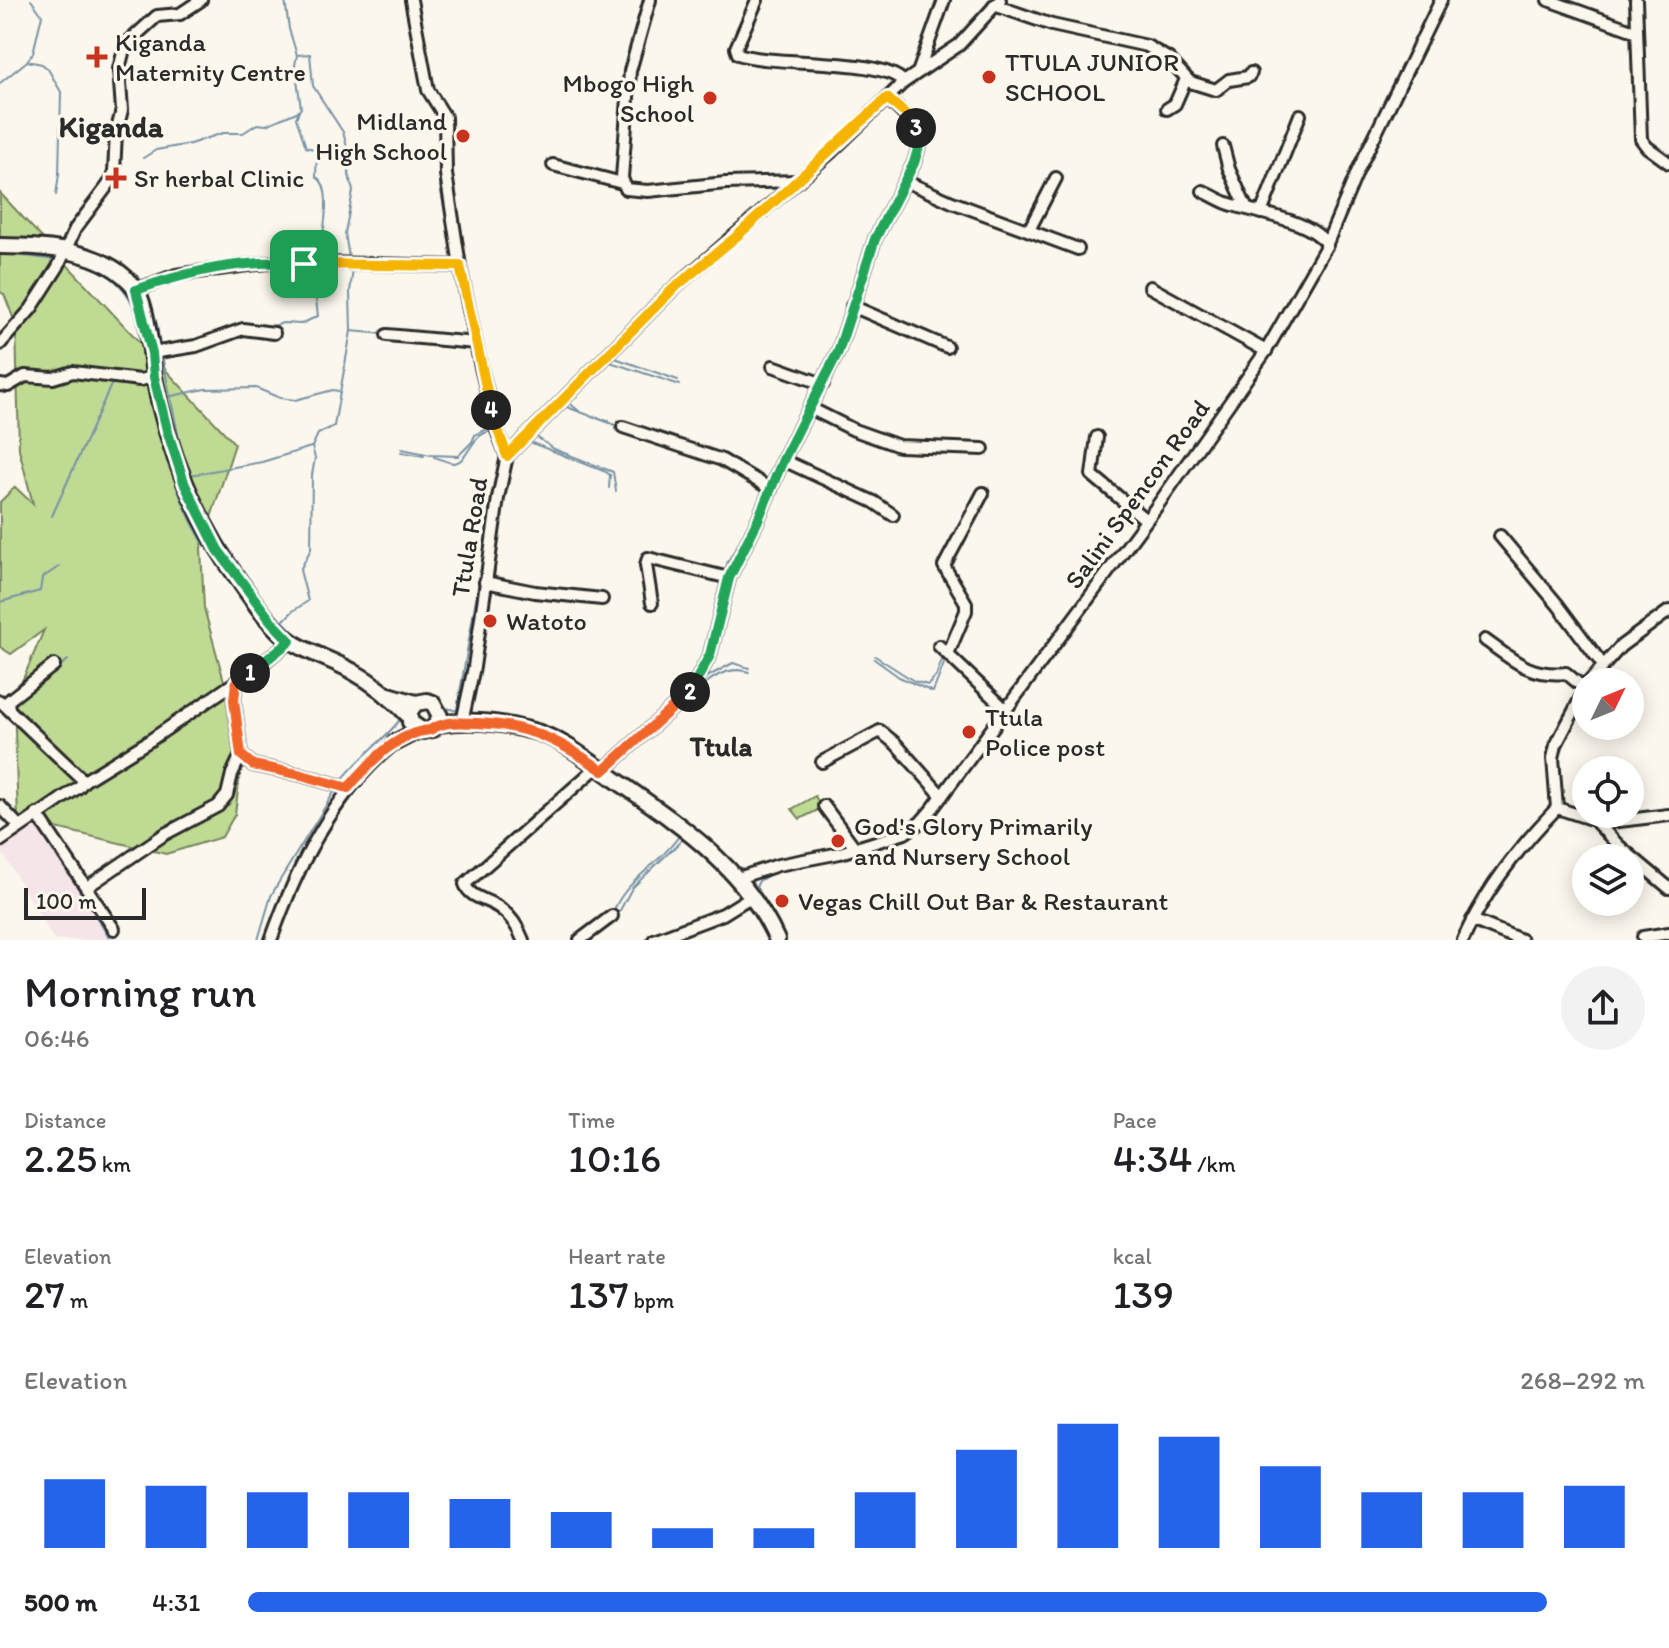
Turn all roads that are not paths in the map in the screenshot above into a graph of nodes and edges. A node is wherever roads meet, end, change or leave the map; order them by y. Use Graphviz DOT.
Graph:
graph roads {
  1 [pos="201,0"];
  2 [pos="411,0"];
  3 [pos="650,0"];
  4 [pos="757,0"];
  5 [pos="944,0"];
  6 [pos="1441,0"];
  7 [pos="1548,0"];
  8 [pos="1636,0"];
  9 [pos="997,2"];
  10 [pos="1637,32"];
  11 [pos="919,70"];
  12 [pos="1251,73"];
  13 [pos="1186,79"];
  14 [pos="904,82"];
  15 [pos="887,98"];
  16 [pos="1167,109"];
  17 [pos="1300,115"];
  18 [pos="1223,146"];
  19 [pos="1669,163"];
  20 [pos="553,165"];
  21 [pos="1056,178"];
  22 [pos="798,181"];
  23 [pos="905,181"];
  24 [pos="622,183"];
  25 [pos="1203,191"];
  26 [pos="1246,207"];
  27 [pos="1261,213"];
  28 [pos="1029,230"];
  29 [pos="1327,245"];
  30 [pos="0,246"];
  31 [pos="1078,249"];
  32 [pos="64,251"];
  33 [pos="460,266"];
  34 [pos="1150,287"];
  35 [pos="136,290"];
  36 [pos="852,306"];
  37 [pos="274,333"];
  38 [pos="387,335"];
  39 [pos="476,343"];
  40 [pos="0,344"];
  41 [pos="947,347"];
  42 [pos="1266,351"];
  43 [pos="152,353"];
  44 [pos="773,366"];
  45 [pos="154,377"];
  46 [pos="823,384"];
  47 [pos="0,385"];
  48 [pos="810,408"];
  49 [pos="623,427"];
  50 [pos="1097,437"];
  51 [pos="983,449"];
  52 [pos="507,456"];
  53 [pos="783,460"];
  54 [pos="771,489"];
  55 [pos="983,493"];
  56 [pos="893,515"];
  57 [pos="1146,520"];
  58 [pos="1500,536"];
  59 [pos="729,578"];
  60 [pos="485,582"];
  61 [pos="602,599"];
  62 [pos="652,603"];
  63 [pos="1669,611"];
  64 [pos="1485,640"];
  65 [pos="290,641"];
  66 [pos="939,646"];
  67 [pos="948,654"];
  68 [pos="1602,664"];
  69 [pos="54,665"];
  70 [pos="1599,668"];
  71 [pos="1572,678"];
  72 [pos="236,682"];
  73 [pos="0,701"];
  74 [pos="1005,709"];
  75 [pos="9,710"];
  76 [pos="1572,715"];
  77 [pos="414,718"];
  78 [pos="438,718"];
  79 [pos="461,721"];
  80 [pos="396,742"];
  81 [pos="241,755"];
  82 [pos="822,762"];
  83 [pos="600,769"];
  84 [pos="84,781"];
  85 [pos="348,788"];
  86 [pos="942,796"];
  87 [pos="0,806"];
  88 [pos="824,806"];
  89 [pos="1557,808"];
  90 [pos="37,814"];
  91 [pos="1572,814"];
  92 [pos="1669,815"];
  93 [pos="1644,819"];
  94 [pos="19,826"];
  95 [pos="1602,828"];
  96 [pos="0,841"];
  97 [pos="855,848"];
  98 [pos="738,878"];
  99 [pos="87,887"];
  100 [pos="1669,888"];
  101 [pos="752,896"];
  102 [pos="612,916"];
  103 [pos="1472,920"];
  104 [pos="114,929"];
  105 [pos="1669,933"];
  106 [pos="1643,937"];
  107 [pos="271,940"];
  108 [pos="523,940"];
  109 [pos="580,940"];
  110 [pos="654,940"];
  111 [pos="777,940"];
  112 [pos="1463,940"];
  113 [pos="1521,940"];
  1 -- 32 [label="street"];
  2 -- 33 [label="street"];
  3 -- 24 [label="street"];
  4 -- 14 [label="street"];
  5 -- 11 [label="street"];
  6 -- 29 [label="street, Salini Spencon Road"];
  7 -- 10 [label="street"];
  8 -- 10 [label="street"];
  9 -- 11 [label="street, Ttula Road"];
  9 -- 13 [label="street"];
  10 -- 19 [label="street"];
  11 -- 14 [label="street, Ttula Road"];
  12 -- 13 [label="street"];
  13 -- 16 [label="street"];
  14 -- 15 [label="street, Ttula Road"];
  15 -- 22 [label="street, Ttula Road"];
  15 -- 23 [label="street"];
  17 -- 27 [label="street"];
  18 -- 26 [label="street"];
  20 -- 24 [label="street"];
  21 -- 28 [label="street"];
  22 -- 24 [label="street"];
  22 -- 52 [label="street, Ttula Road"];
  23 -- 28 [label="street"];
  23 -- 36 [label="street"];
  25 -- 26 [label="street"];
  26 -- 27 [label="street"];
  27 -- 29 [label="street"];
  28 -- 31 [label="street"];
  29 -- 42 [label="street, Salini Spencon Road"];
  30 -- 32 [label="street"];
  32 -- 35 [label="street"];
  32 -- 40 [label="street"];
  33 -- 35 [label="street"];
  33 -- 39 [label="street"];
  34 -- 42 [label="street"];
  35 -- 43 [label="street"];
  36 -- 41 [label="street"];
  36 -- 46 [label="street"];
  37 -- 43 [label="street"];
  38 -- 39 [label="street"];
  39 -- 52 [label="street"];
  42 -- 57 [label="street, Salini Spencon Road"];
  43 -- 45 [label="street"];
  44 -- 46 [label="street"];
  45 -- 47 [label="street"];
  45 -- 65 [label="street"];
  46 -- 48 [label="street"];
  48 -- 51 [label="street"];
  48 -- 53 [label="street"];
  49 -- 54 [label="street"];
  50 -- 57 [label="street"];
  52 -- 60 [label="street, Ttula Road"];
  53 -- 54 [label="street"];
  53 -- 56 [label="street"];
  54 -- 59 [label="street"];
  55 -- 67 [label="street"];
  57 -- 74 [label="street, Salini Spencon Road"];
  58 -- 68 [label="street"];
  59 -- 62 [label="street"];
  59 -- 83 [label="street"];
  60 -- 61 [label="street"];
  60 -- 79 [label="street, Ttula Road"];
  63 -- 68 [label="street"];
  64 -- 71 [label="street"];
  65 -- 72 [label="street"];
  65 -- 77 [label="street"];
  66 -- 67 [label="street"];
  67 -- 74 [label="street"];
  68 -- 70 [label="street"];
  69 -- 75 [label="street"];
  72 -- 81 [label="street"];
  72 -- 84 [label="street"];
  73 -- 75 [label="street"];
  74 -- 86 [label="street, Salini Spencon Road"];
  75 -- 84 [label="street"];
  76 -- 89 [label="street"];
  77 -- 78 [label="street"];
  77 -- 78 [label="street"];
  77 -- 80 [label="street"];
  78 -- 79 [label="street"];
  79 -- 83 [label="street"];
  80 -- 85 [label="street"];
  81 -- 85 [label="street"];
  81 -- 99 [label="street"];
  82 -- 86 [label="street"];
  83 -- 98 [label="street"];
  83 -- 108 [label="street"];
  84 -- 90 [label="street"];
  85 -- 107 [label="street"];
  86 -- 97 [label="street, Salini Spencon Road"];
  87 -- 94 [label="street"];
  88 -- 97 [label="street"];
  89 -- 91 [label="street"];
  89 -- 103 [label="street"];
  90 -- 94 [label="street"];
  90 -- 99 [label="street"];
  92 -- 93 [label="street"];
  94 -- 96 [label="street"];
  95 -- 100 [label="street"];
  97 -- 98 [label="street, Salini Spencon Road"];
  98 -- 101 [label="street"];
  99 -- 104 [label="street"];
  101 -- 110 [label="street"];
  101 -- 111 [label="street"];
  102 -- 109 [label="street"];
  103 -- 112 [label="street"];
  103 -- 113 [label="street"];
  105 -- 106 [label="street"];
}
